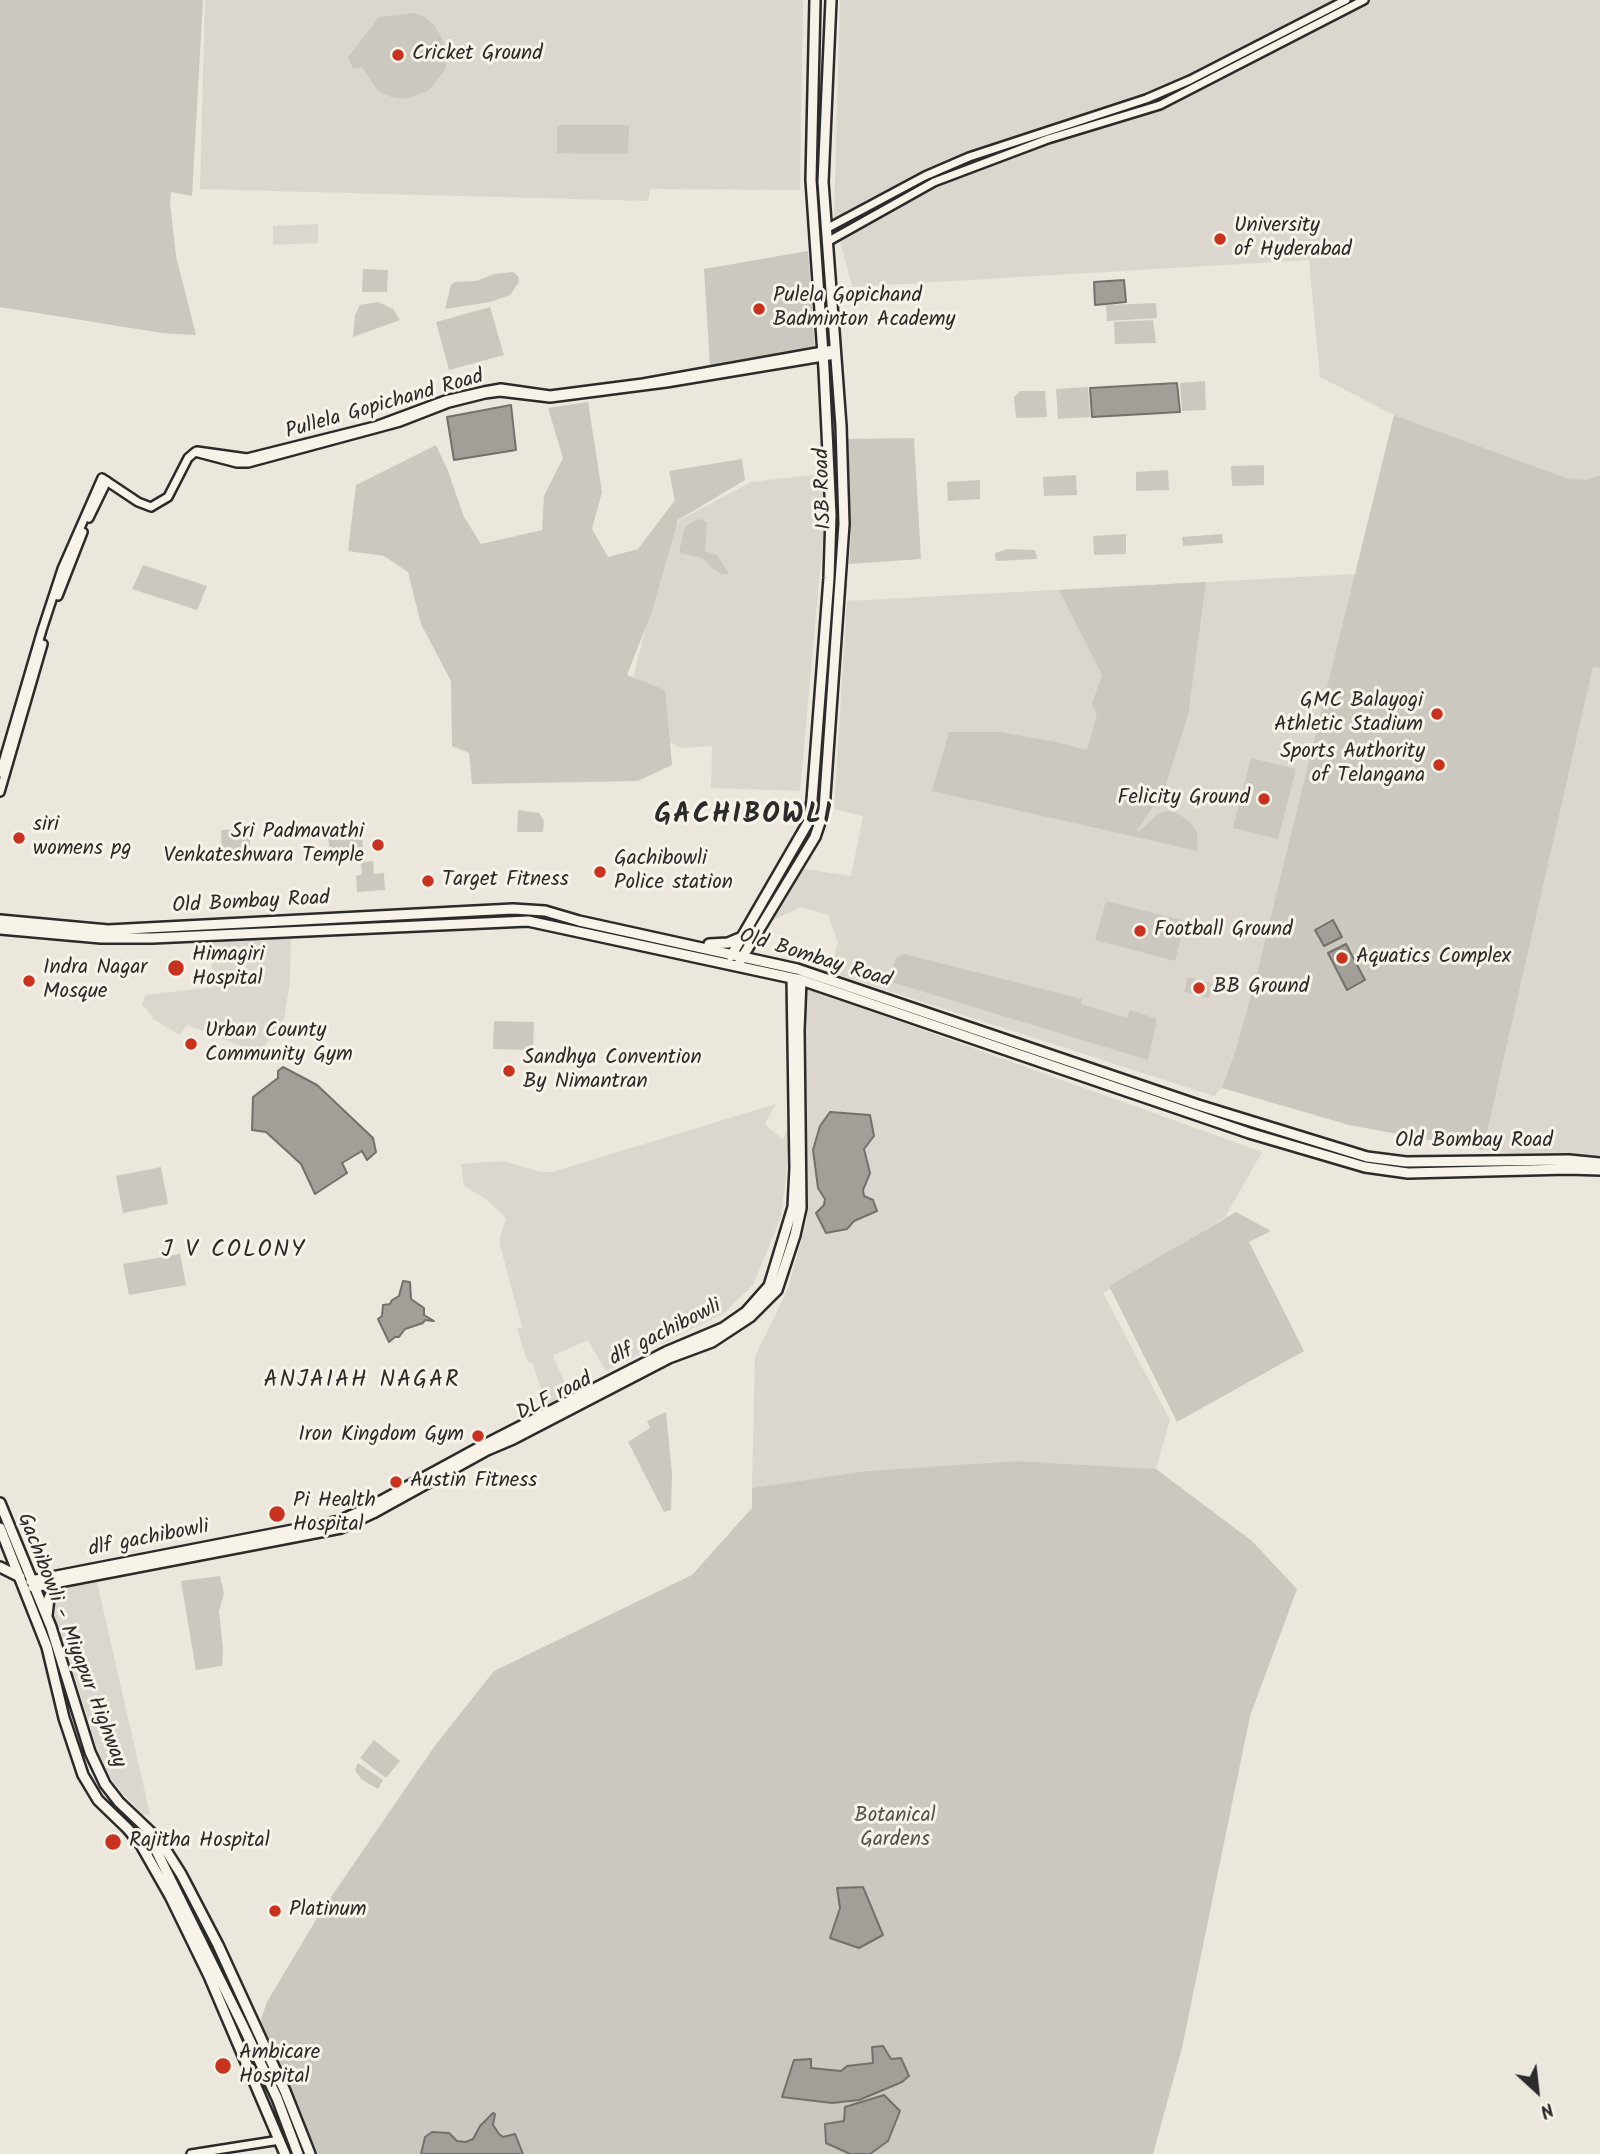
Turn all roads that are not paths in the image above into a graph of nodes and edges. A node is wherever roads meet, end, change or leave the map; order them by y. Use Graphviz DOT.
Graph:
graph roads {
  1 [pos="816,0"];
  2 [pos="831,0"];
  3 [pos="1346,0"];
  4 [pos="1364,0"];
  5 [pos="826,229"];
  6 [pos="827,242"];
  7 [pos="835,352"];
  8 [pos="823,354"];
  9 [pos="107,481"];
  10 [pos="820,713"];
  11 [pos="831,713"];
  12 [pos="0,773"];
  13 [pos="0,792"];
  14 [pos="0,920"];
  15 [pos="566,922"];
  16 [pos="761,924"];
  17 [pos="0,929"];
  18 [pos="740,938"];
  19 [pos="690,944"];
  20 [pos="737,955"];
  21 [pos="758,960"];
  22 [pos="733,965"];
  23 [pos="797,979"];
  24 [pos="1230,1120"];
  25 [pos="1600,1163"];
  26 [pos="1600,1170"];
  27 [pos="773,1288"];
  28 [pos="0,1503"];
  29 [pos="0,1528"];
  30 [pos="3,1545"];
  31 [pos="0,1567"];
  32 [pos="20,1577"];
  33 [pos="59,1581"];
  34 [pos="35,1582"];
  35 [pos="47,1618"];
  36 [pos="80,1727"];
  37 [pos="68,1732"];
  38 [pos="85,1741"];
  39 [pos="72,1746"];
  40 [pos="145,1828"];
  41 [pos="281,2140"];
  42 [pos="191,2154"];
  43 [pos="285,2154"];
  44 [pos="298,2154"];
  45 [pos="310,2154"];
  1 -- 8 [label="main road, ISB Road"];
  2 -- 5 [label="main road, ISB Road"];
  3 -- 5 [label="street"];
  4 -- 6 [label="street"];
  5 -- 6 [label="main road, ISB Road"];
  6 -- 7 [label="main road, ISB Road"];
  7 -- 8 [label="street, Pullela Gopichand Road"];
  7 -- 11 [label="main road, ISB Road"];
  8 -- 9 [label="street, Pullela Gopichand Road"];
  8 -- 10 [label="main road, ISB Road"];
  9 -- 12 [label="street"];
  9 -- 13 [label="street"];
  10 -- 11 [label="main road"];
  10 -- 18 [label="main road, ISB Road"];
  11 -- 16 [label="main road, ISB Road"];
  14 -- 15 [label="main road, Old Bombay Road"];
  15 -- 17 [label="main road"];
  15 -- 19 [label="main road, Old Bombay Road"];
  15 -- 22 [label="main road, Old Bombay Road"];
  16 -- 20 [label="main road, ISB Road"];
  16 -- 21 [label="main road"];
  18 -- 19 [label="main road"];
  18 -- 20 [label="main road, ISB Road"];
  19 -- 20 [label="main road, Old Bombay Road"];
  20 -- 21 [label="main road, Old Bombay Road"];
  20 -- 22 [label="main road"];
  21 -- 24 [label="main road, Old Bombay Road"];
  22 -- 23 [label="main road, Old Bombay Road"];
  23 -- 24 [label="main road, Old Bombay Road"];
  23 -- 27 [label="main road, DLF road"];
  24 -- 25 [label="main road, Old Bombay Road"];
  24 -- 26 [label="main road, Old Bombay Road"];
  27 -- 33 [label="main road, DLF road"];
  27 -- 34 [label="main road, dlf gachibowli"];
  28 -- 34 [label="main road, Gachibowli - Miyapur Highway"];
  29 -- 30 [label="main road, Gachibowli - Miyapur Highway"];
  30 -- 32 [label="main road, Gachibowli - Miyapur Highway"];
  31 -- 32 [label="main road"];
  32 -- 37 [label="main road, Gachibowli - Miyapur Highway"];
  33 -- 34 [label="main road, DLF road"];
  33 -- 35 [label="main road"];
  34 -- 35 [label="main road, Gachibowli - Miyapur Highway"];
  35 -- 36 [label="main road, Gachibowli - Miyapur Highway"];
  36 -- 37 [label="main road"];
  36 -- 38 [label="main road, Gachibowli - Miyapur Highway"];
  37 -- 39 [label="main road, Gachibowli - Miyapur Highway"];
  38 -- 39 [label="main road"];
  38 -- 40 [label="main road, Gachibowli - Miyapur Highway"];
  39 -- 41 [label="main road, Gachibowli - Miyapur Highway"];
  40 -- 44 [label="main road"];
  40 -- 45 [label="main road, Gachibowli - Miyapur Highway"];
  41 -- 42 [label="street"];
  41 -- 43 [label="main road, Gachibowli - Miyapur Highway"];
}
